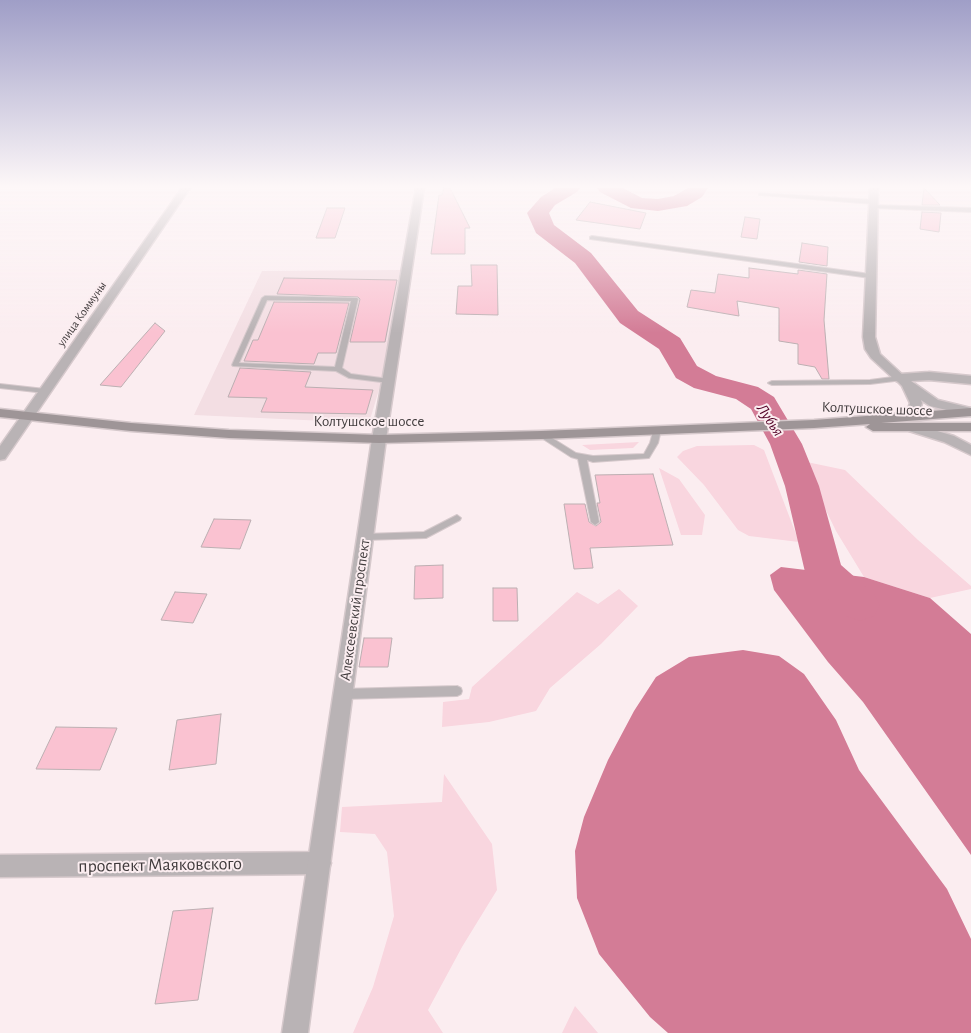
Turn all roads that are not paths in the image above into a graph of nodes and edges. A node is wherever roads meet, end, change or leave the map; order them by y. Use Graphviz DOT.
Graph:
graph roads {
  1 [pos="153,236"];
  2 [pos="412,236"];
  3 [pos="872,236"];
  4 [pos="592,238"];
  5 [pos="870,276"];
  6 [pos="338,368"];
  7 [pos="900,378"];
  8 [pos="389,380"];
  9 [pos="971,380"];
  10 [pos="772,382"];
  11 [pos="0,386"];
  12 [pos="45,391"];
  13 [pos="970,412"];
  14 [pos="0,413"];
  15 [pos="28,416"];
  16 [pos="906,416"];
  17 [pos="814,424"];
  18 [pos="971,427"];
  19 [pos="914,428"];
  20 [pos="657,430"];
  21 [pos="542,435"];
  22 [pos="379,439"];
  23 [pos="971,451"];
  24 [pos="0,456"];
  25 [pos="582,456"];
  26 [pos="457,518"];
  27 [pos="595,522"];
  28 [pos="365,537"];
  29 [pos="457,691"];
  30 [pos="343,694"];
  31 [pos="320,863"];
  32 [pos="0,866"];
  33 [pos="295,1033"];
  1 -- 12 [label="street, улица Коммуны"];
  2 -- 8 [label="street, Алексеевский проспект"];
  3 -- 5 [label="street"];
  4 -- 5 [label="lane"];
  5 -- 7 [label="street"];
  6 -- 6 [label="lane"];
  6 -- 8 [label="lane"];
  7 -- 9 [label="street"];
  7 -- 10 [label="lane"];
  7 -- 13 [label="street"];
  7 -- 16 [label="street"];
  8 -- 22 [label="street, Алексеевский проспект"];
  11 -- 12 [label="lane"];
  12 -- 15 [label="street, улица Коммуны"];
  13 -- 16 [label="main road, Колтушское шоссе"];
  14 -- 15 [label="main road, Колтушское шоссе"];
  15 -- 22 [label="main road, Колтушское шоссе"];
  15 -- 24 [label="street, улица Коммуны"];
  16 -- 17 [label="main road, Колтушское шоссе"];
  17 -- 19 [label="main road, Колтушское шоссе"];
  17 -- 20 [label="main road, Колтушское шоссе"];
  18 -- 19 [label="main road, Колтушское шоссе"];
  19 -- 23 [label="street"];
  20 -- 21 [label="main road, Колтушское шоссе"];
  20 -- 25 [label="lane"];
  21 -- 22 [label="main road, Колтушское шоссе"];
  21 -- 25 [label="lane"];
  22 -- 28 [label="street, Алексеевский проспект"];
  25 -- 27 [label="lane"];
  26 -- 28 [label="lane"];
  28 -- 30 [label="street, Алексеевский проспект"];
  29 -- 30 [label="lane"];
  30 -- 31 [label="street, Алексеевский проспект"];
  31 -- 32 [label="street, проспект Маяковского"];
  31 -- 33 [label="street, Алексеевский проспект"];
}
